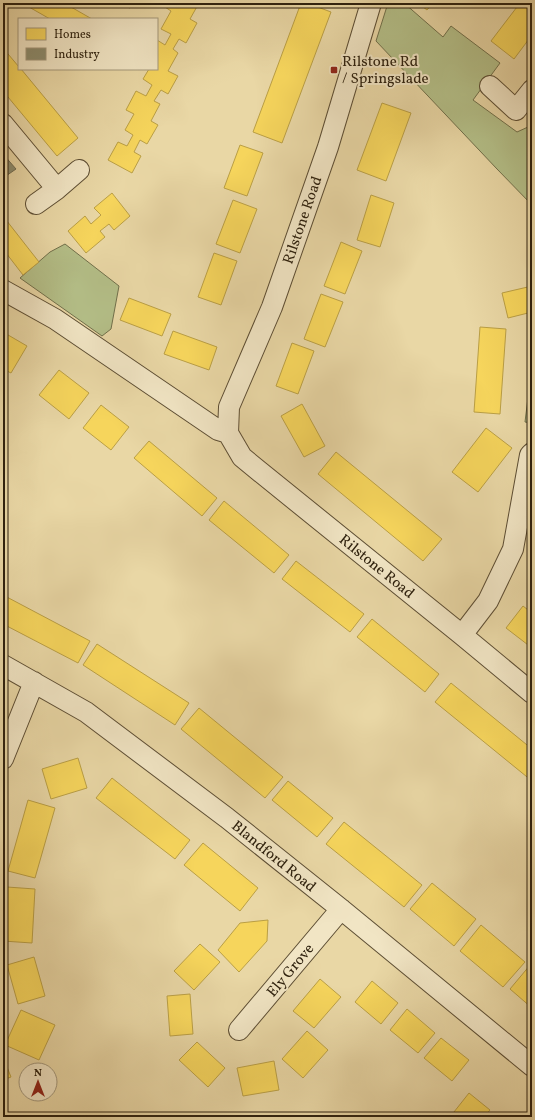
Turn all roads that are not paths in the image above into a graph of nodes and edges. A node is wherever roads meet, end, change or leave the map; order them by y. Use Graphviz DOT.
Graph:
graph roads {
  1 [pos="371,3"];
  2 [pos="490,86"];
  3 [pos="532,90"];
  4 [pos="3,124"];
  5 [pos="79,170"];
  6 [pos="57,189"];
  7 [pos="36,204"];
  8 [pos="3,290"];
  9 [pos="228,433"];
  10 [pos="532,453"];
  11 [pos="462,635"];
  12 [pos="3,665"];
  13 [pos="34,682"];
  14 [pos="532,693"];
  15 [pos="3,759"];
  16 [pos="342,909"];
  17 [pos="239,1030"];
  18 [pos="532,1066"];
  1 -- 9 [label="street, Rilstone Road"];
  2 -- 3 [label="street"];
  4 -- 6 [label="street"];
  5 -- 6 [label="street"];
  6 -- 7 [label="street"];
  8 -- 9 [label="street"];
  9 -- 11 [label="street, Rilstone Road"];
  10 -- 11 [label="street"];
  11 -- 14 [label="street, Rilstone Road"];
  12 -- 13 [label="street, Blandford Road"];
  13 -- 15 [label="street"];
  13 -- 16 [label="street, Blandford Road"];
  16 -- 17 [label="street, Ely Grove"];
  16 -- 18 [label="street, Blandford Road"];
}
